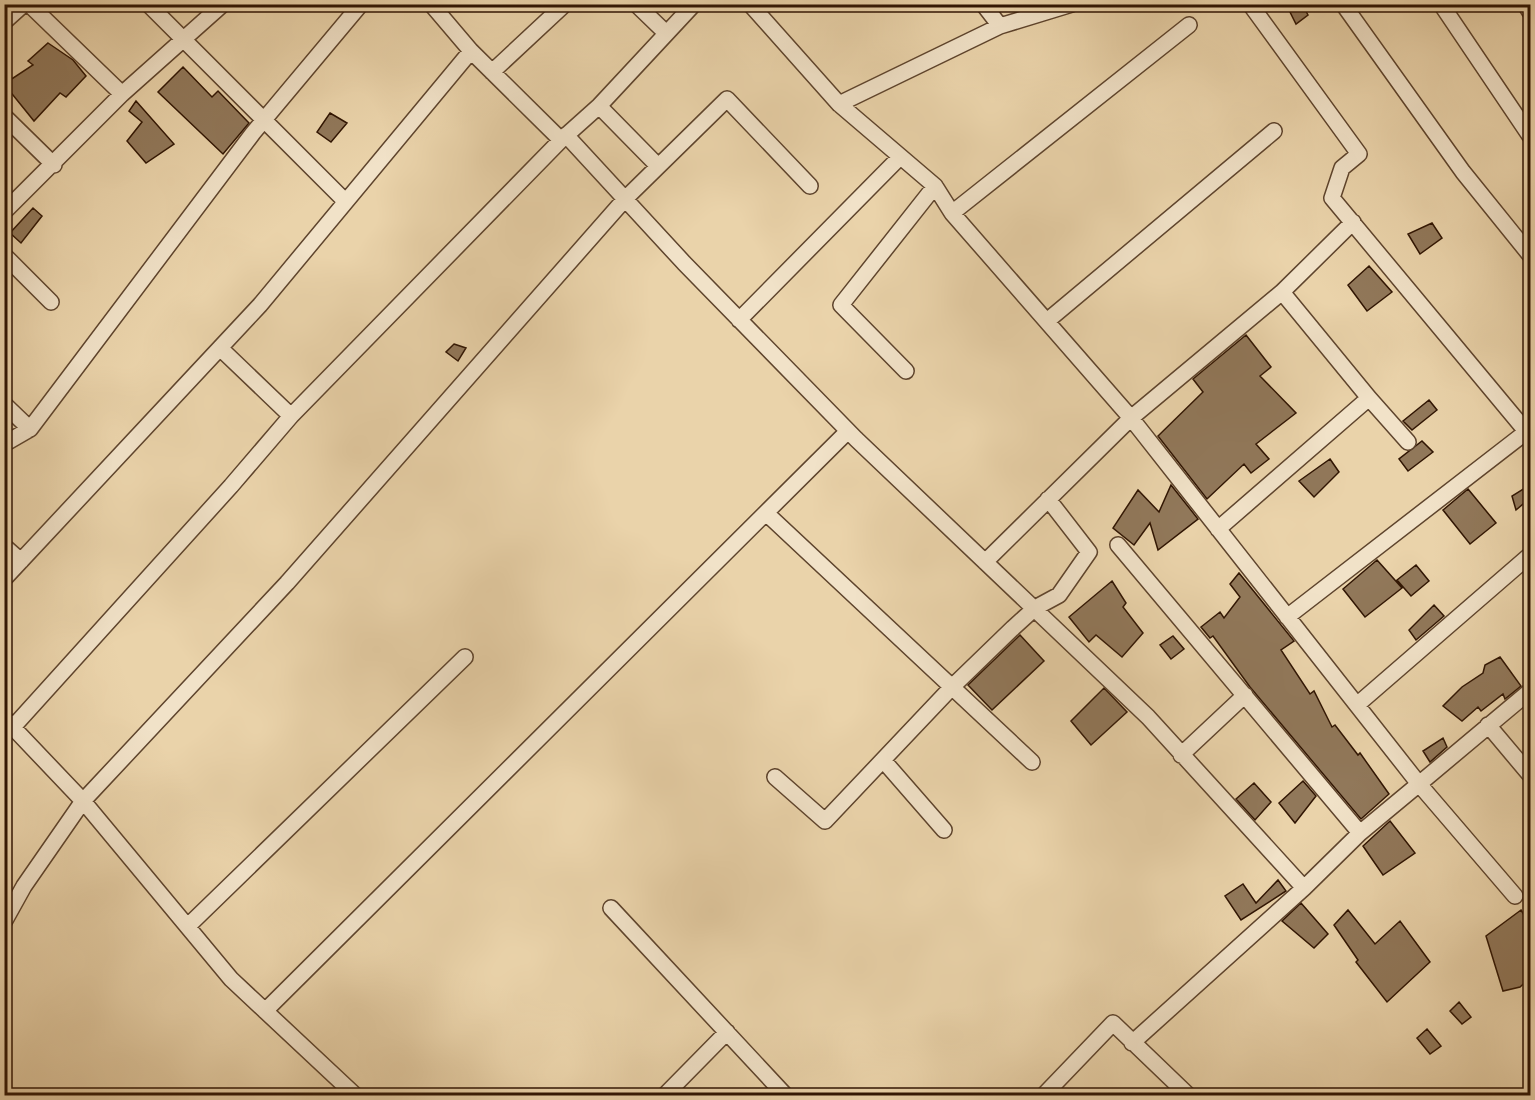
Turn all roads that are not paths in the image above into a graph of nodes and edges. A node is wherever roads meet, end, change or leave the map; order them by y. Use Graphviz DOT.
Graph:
graph roads {
  1 [pos="24,4"];
  2 [pos="29,4"];
  3 [pos="148,4"];
  4 [pos="223,4"];
  5 [pos="361,4"];
  6 [pos="431,4"];
  7 [pos="565,4"];
  8 [pos="636,4"];
  9 [pos="694,4"];
  10 [pos="750,4"];
  11 [pos="983,4"];
  12 [pos="1072,4"];
  13 [pos="1250,4"];
  14 [pos="1343,4"];
  15 [pos="1442,4"];
  16 [pos="1525,4"];
  17 [pos="1530,12"];
  18 [pos="4,22"];
  19 [pos="1190,25"];
  20 [pos="1000,26"];
  21 [pos="666,33"];
  22 [pos="183,41"];
  23 [pos="471,51"];
  24 [pos="492,72"];
  25 [pos="122,94"];
  26 [pos="839,104"];
  27 [pos="599,106"];
  28 [pos="4,116"];
  29 [pos="264,120"];
  30 [pos="1274,131"];
  31 [pos="1530,136"];
  32 [pos="563,138"];
  33 [pos="900,157"];
  34 [pos="54,165"];
  35 [pos="658,166"];
  36 [pos="810,186"];
  37 [pos="935,186"];
  38 [pos="625,199"];
  39 [pos="345,201"];
  40 [pos="4,212"];
  41 [pos="952,213"];
  42 [pos="1353,222"];
  43 [pos="4,255"];
  44 [pos="1530,255"];
  45 [pos="1282,292"];
  46 [pos="51,302"];
  47 [pos="739,320"];
  48 [pos="1047,321"];
  49 [pos="220,348"];
  50 [pos="906,371"];
  51 [pos="1369,398"];
  52 [pos="4,404"];
  53 [pos="291,416"];
  54 [pos="1131,418"];
  55 [pos="30,429"];
  56 [pos="848,431"];
  57 [pos="1529,432"];
  58 [pos="1408,442"];
  59 [pos="4,444"];
  60 [pos="1048,499"];
  61 [pos="766,513"];
  62 [pos="1218,529"];
  63 [pos="1118,545"];
  64 [pos="4,546"];
  65 [pos="1530,555"];
  66 [pos="21,561"];
  67 [pos="985,562"];
  68 [pos="4,579"];
  69 [pos="1035,608"];
  70 [pos="1287,617"];
  71 [pos="465,657"];
  72 [pos="951,688"];
  73 [pos="1530,691"];
  74 [pos="1245,695"];
  75 [pos="1358,704"];
  76 [pos="9,722"];
  77 [pos="1488,725"];
  78 [pos="1181,755"];
  79 [pos="883,760"];
  80 [pos="1032,762"];
  81 [pos="1530,775"];
  82 [pos="775,777"];
  83 [pos="1419,784"];
  84 [pos="83,801"];
  85 [pos="945,830"];
  86 [pos="1360,834"];
  87 [pos="1304,888"];
  88 [pos="1515,896"];
  89 [pos="611,908"];
  90 [pos="4,922"];
  91 [pos="189,925"];
  92 [pos="266,1011"];
  93 [pos="727,1032"];
  94 [pos="1132,1043"];
  95 [pos="1186,1094"];
  96 [pos="356,1095"];
  97 [pos="664,1095"];
  98 [pos="786,1095"];
  99 [pos="1043,1095"];
  1 -- 18 [label="street"];
  2 -- 25 [label="street"];
  3 -- 22 [label="street"];
  4 -- 22 [label="street"];
  5 -- 29 [label="street"];
  6 -- 23 [label="street"];
  7 -- 24 [label="street"];
  8 -- 21 [label="street"];
  9 -- 21 [label="street"];
  10 -- 26 [label="street"];
  11 -- 20 [label="street"];
  12 -- 20 [label="street"];
  13 -- 42 [label="street"];
  14 -- 44 [label="street"];
  15 -- 31 [label="street"];
  16 -- 17 [label="street"];
  19 -- 41 [label="street"];
  20 -- 26 [label="street"];
  21 -- 27 [label="street"];
  22 -- 25 [label="street"];
  22 -- 29 [label="street"];
  23 -- 24 [label="street"];
  23 -- 39 [label="street"];
  24 -- 32 [label="street"];
  25 -- 34 [label="street"];
  26 -- 33 [label="street"];
  27 -- 32 [label="street"];
  27 -- 35 [label="street"];
  28 -- 34 [label="street"];
  29 -- 39 [label="street"];
  29 -- 55 [label="street"];
  30 -- 48 [label="street"];
  32 -- 38 [label="street"];
  32 -- 53 [label="street"];
  33 -- 37 [label="street"];
  33 -- 47 [label="street"];
  34 -- 40 [label="street"];
  35 -- 36 [label="street"];
  35 -- 38 [label="street"];
  37 -- 41 [label="street"];
  37 -- 50 [label="street"];
  38 -- 47 [label="street"];
  38 -- 84 [label="street"];
  39 -- 49 [label="street"];
  41 -- 48 [label="street"];
  42 -- 45 [label="street"];
  42 -- 57 [label="street"];
  43 -- 46 [label="street"];
  45 -- 51 [label="street"];
  45 -- 54 [label="street"];
  47 -- 56 [label="street"];
  48 -- 54 [label="street"];
  49 -- 53 [label="street"];
  49 -- 66 [label="street"];
  51 -- 58 [label="street"];
  51 -- 62 [label="street"];
  52 -- 55 [label="street"];
  53 -- 76 [label="street"];
  54 -- 60 [label="street"];
  54 -- 62 [label="street"];
  55 -- 59 [label="street"];
  56 -- 61 [label="street"];
  56 -- 67 [label="street"];
  57 -- 70 [label="street"];
  60 -- 67 [label="street"];
  60 -- 69 [label="street"];
  61 -- 72 [label="street"];
  61 -- 92 [label="street"];
  62 -- 70 [label="street"];
  63 -- 74 [label="street"];
  64 -- 66 [label="street"];
  65 -- 75 [label="street"];
  66 -- 68 [label="street"];
  67 -- 69 [label="street"];
  69 -- 72 [label="street"];
  69 -- 78 [label="street"];
  70 -- 75 [label="street"];
  71 -- 91 [label="street"];
  72 -- 79 [label="street"];
  72 -- 80 [label="street"];
  73 -- 77 [label="street"];
  74 -- 78 [label="street"];
  74 -- 86 [label="street"];
  75 -- 83 [label="street"];
  76 -- 84 [label="street"];
  77 -- 81 [label="street"];
  77 -- 83 [label="street"];
  78 -- 87 [label="street"];
  79 -- 82 [label="street"];
  79 -- 85 [label="street"];
  83 -- 86 [label="street"];
  83 -- 88 [label="street"];
  84 -- 90 [label="street"];
  84 -- 91 [label="street"];
  86 -- 87 [label="street"];
  87 -- 94 [label="street"];
  89 -- 93 [label="street"];
  91 -- 92 [label="street"];
  92 -- 96 [label="street"];
  93 -- 97 [label="street"];
  93 -- 98 [label="street"];
  94 -- 95 [label="street"];
  94 -- 99 [label="street"];
}
